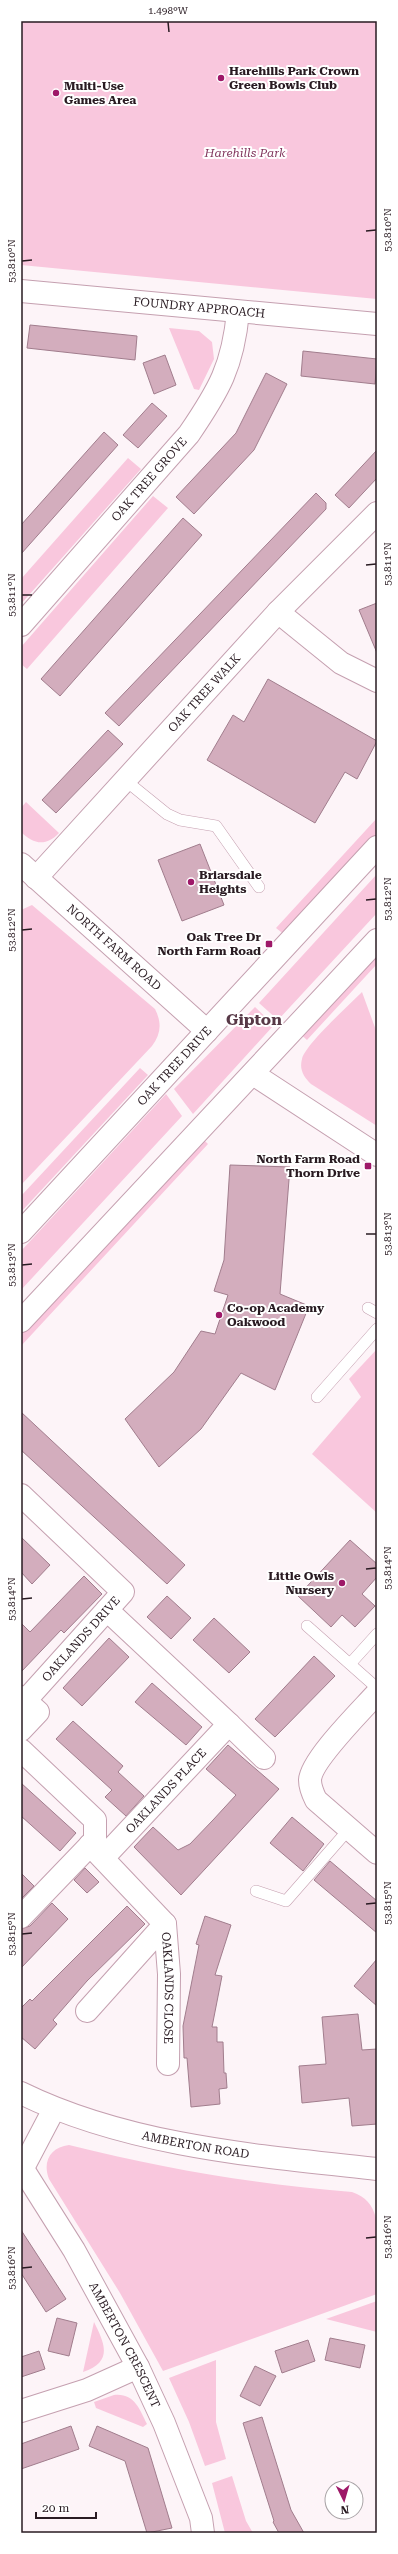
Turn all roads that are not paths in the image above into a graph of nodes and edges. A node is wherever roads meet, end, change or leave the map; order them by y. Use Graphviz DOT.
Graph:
graph roads {
  1 [pos="21,291"];
  2 [pos="238,312"];
  3 [pos="377,324"];
  4 [pos="377,513"];
  5 [pos="278,612"];
  6 [pos="21,625"];
  7 [pos="377,681"];
  8 [pos="125,780"];
  9 [pos="377,847"];
  10 [pos="29,871"];
  11 [pos="259,887"];
  12 [pos="377,940"];
  13 [pos="207,1031"];
  14 [pos="254,1074"];
  15 [pos="377,1155"];
  16 [pos="21,1232"];
  17 [pos="21,1321"];
  18 [pos="377,1329"];
  19 [pos="317,1397"];
  20 [pos="21,1496"];
  21 [pos="107,1610"];
  22 [pos="307,1626"];
  23 [pos="377,1634"];
  24 [pos="350,1664"];
  25 [pos="377,1688"];
  26 [pos="377,1694"];
  27 [pos="28,1703"];
  28 [pos="229,1724"];
  29 [pos="21,1730"];
  30 [pos="21,1750"];
  31 [pos="264,1758"];
  32 [pos="349,1828"];
  33 [pos="97,1851"];
  34 [pos="377,1853"];
  35 [pos="256,1891"];
  36 [pos="21,1917"];
  37 [pos="165,1924"];
  38 [pos="87,2011"];
  39 [pos="168,2064"];
  40 [pos="21,2093"];
  41 [pos="54,2109"];
  42 [pos="22,2167"];
  43 [pos="377,2169"];
  44 [pos="138,2367"];
  45 [pos="21,2411"];
  46 [pos="203,2533"];
  1 -- 2 [label="street, FOUNDRY APPROACH"];
  2 -- 3 [label="street, FOUNDRY APPROACH"];
  2 -- 6 [label="street, OAK TREE GROVE"];
  4 -- 5 [label="street, OAK TREE WALK"];
  5 -- 7 [label="street"];
  5 -- 8 [label="street, OAK TREE WALK"];
  8 -- 10 [label="street, OAK TREE WALK"];
  8 -- 11 [label="lane"];
  9 -- 13 [label="street, OAK TREE DRIVE"];
  10 -- 13 [label="street, NORTH FARM ROAD"];
  12 -- 14 [label="street"];
  13 -- 16 [label="street, OAK TREE DRIVE"];
  14 -- 15 [label="street"];
  14 -- 17 [label="street"];
  18 -- 19 [label="lane"];
  20 -- 21 [label="street, OAKLANDS DRIVE"];
  21 -- 27 [label="street, OAKLANDS DRIVE"];
  21 -- 28 [label="street"];
  22 -- 24 [label="lane"];
  23 -- 24 [label="lane"];
  24 -- 25 [label="lane"];
  26 -- 32 [label="street"];
  27 -- 29 [label="street, OAKLANDS DRIVE"];
  28 -- 31 [label="street"];
  28 -- 33 [label="street, OAKLANDS PLACE"];
  30 -- 33 [label="street"];
  32 -- 34 [label="street"];
  32 -- 35 [label="lane"];
  33 -- 36 [label="street, OAKLANDS PLACE"];
  33 -- 37 [label="street, OAKLANDS CLOSE"];
  37 -- 38 [label="street"];
  37 -- 39 [label="street, OAKLANDS CLOSE"];
  40 -- 41 [label="street, AMBERTON ROAD"];
  41 -- 42 [label="street, AMBERTON CRESCENT"];
  41 -- 43 [label="street, AMBERTON ROAD"];
  42 -- 44 [label="street, AMBERTON CRESCENT"];
  44 -- 45 [label="street"];
  44 -- 46 [label="street, AMBERTON CRESCENT"];
}
